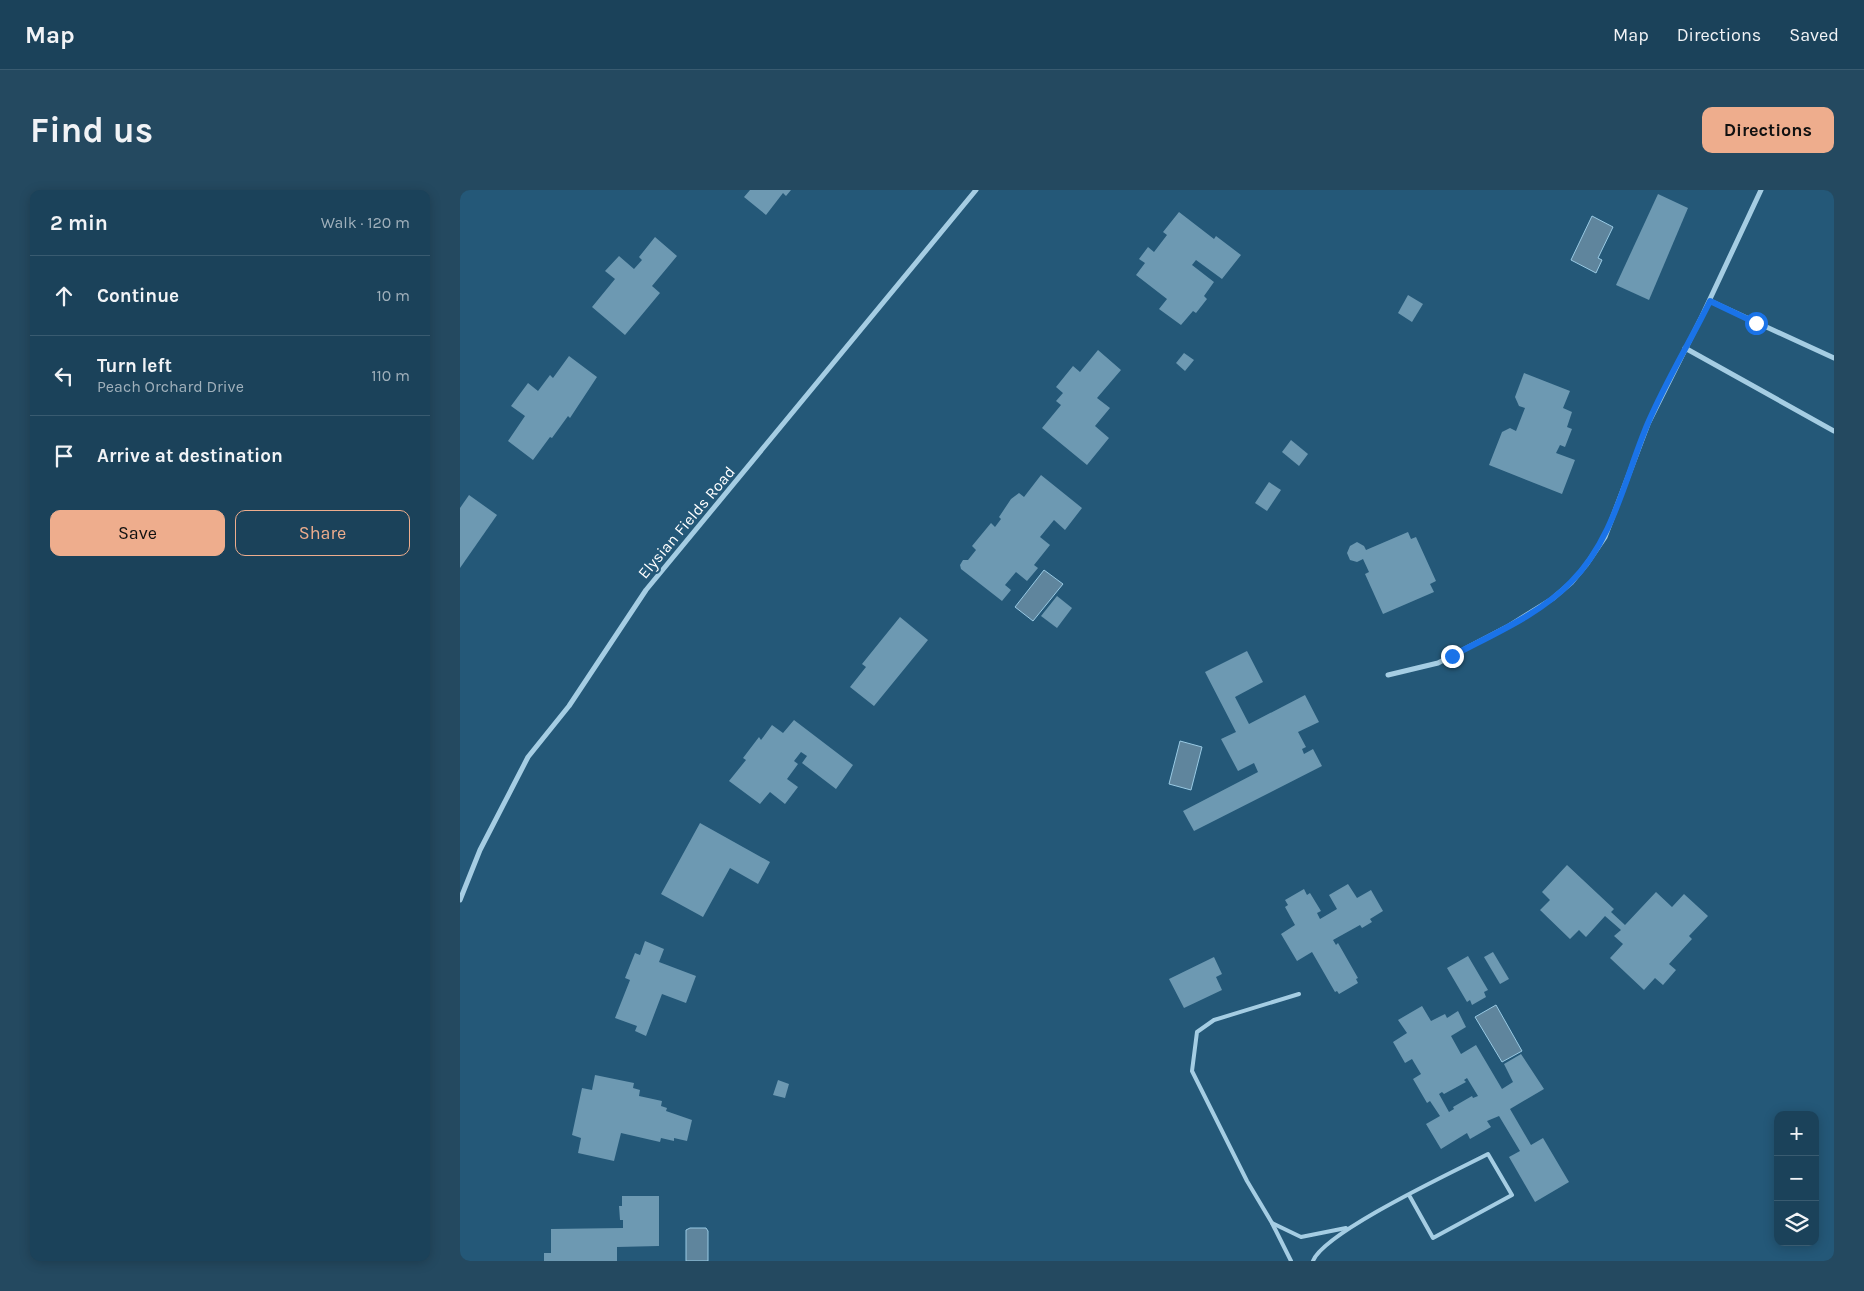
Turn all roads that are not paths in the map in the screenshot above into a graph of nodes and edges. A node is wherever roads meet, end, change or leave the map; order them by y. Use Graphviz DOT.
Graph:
graph roads {
  1 [pos="976,190"];
  2 [pos="1761,190"];
  3 [pos="1710,301"];
  4 [pos="1685,348"];
  5 [pos="1834,358"];
  6 [pos="1834,431"];
  7 [pos="1388,675"];
  8 [pos="460,900"];
  9 [pos="1299,994"];
  10 [pos="1409,1195"];
  11 [pos="1272,1223"];
  12 [pos="1346,1228"];
  13 [pos="1291,1261"];
  14 [pos="1313,1261"];
  1 -- 8 [label="street, Elysian Fields Road"];
  2 -- 3 [label="street"];
  3 -- 4 [label="street"];
  3 -- 5 [label="street"];
  4 -- 6 [label="street"];
  4 -- 7 [label="street"];
  9 -- 11 [label="lane"];
  10 -- 10 [label="lane"];
  10 -- 12 [label="lane"];
  11 -- 12 [label="lane"];
  11 -- 13 [label="lane"];
  12 -- 14 [label="lane"];
}
